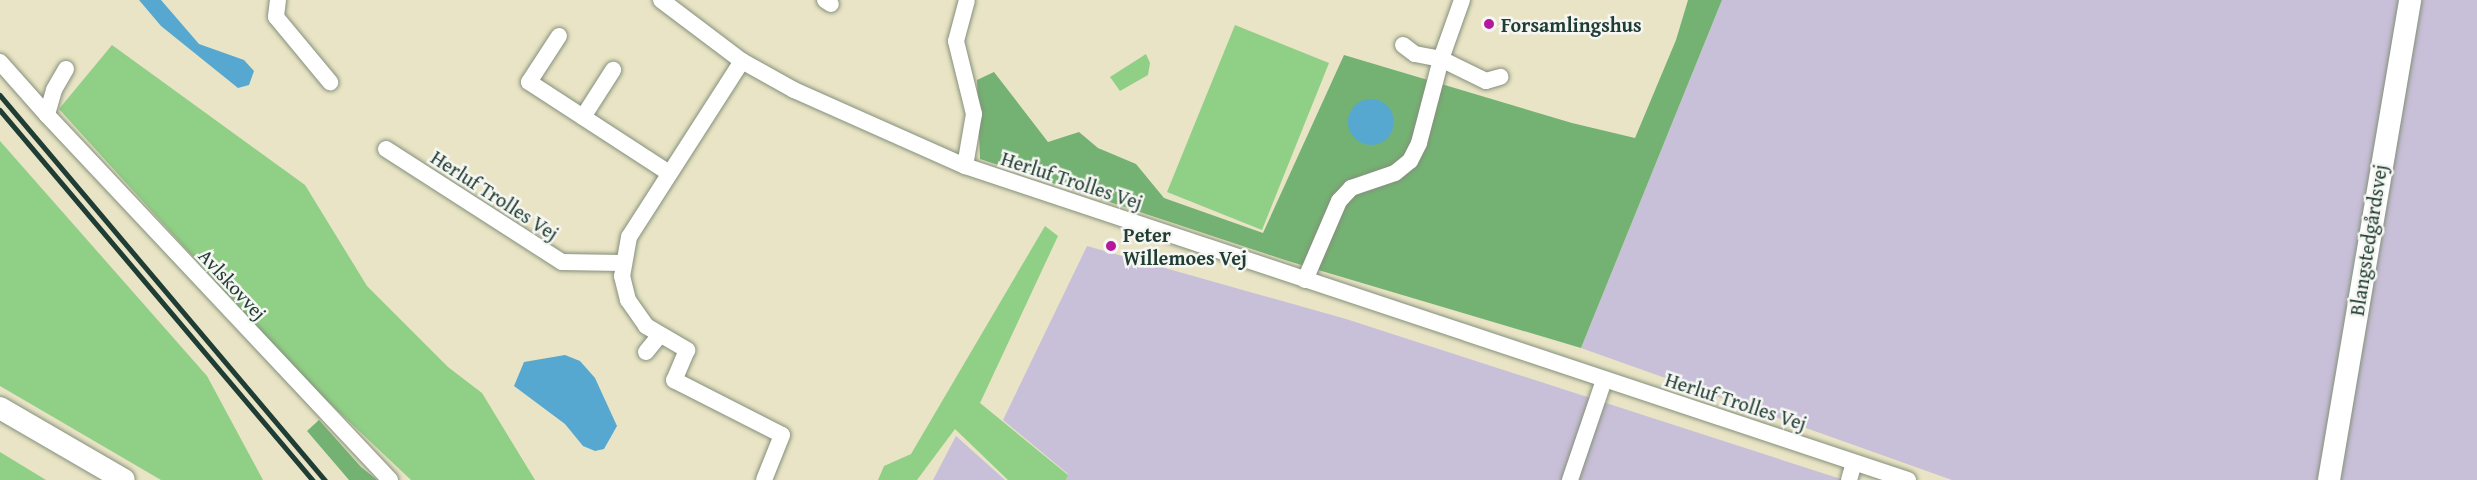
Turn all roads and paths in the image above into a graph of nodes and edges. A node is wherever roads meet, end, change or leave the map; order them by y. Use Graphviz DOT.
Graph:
graph roads {
  1 [pos="278,0"];
  2 [pos="661,0"];
  3 [pos="967,0"];
  4 [pos="1462,0"];
  5 [pos="2410,0"];
  6 [pos="559,36"];
  7 [pos="1403,45"];
  8 [pos="1441,59"];
  9 [pos="742,61"];
  10 [pos="0,62"];
  11 [pos="66,69"];
  12 [pos="613,70"];
  13 [pos="1500,77"];
  14 [pos="330,82"];
  15 [pos="47,115"];
  16 [pos="583,117"];
  17 [pos="386,149"];
  18 [pos="965,166"];
  19 [pos="669,173"];
  20 [pos="622,263"];
  21 [pos="1305,280"];
  22 [pos="659,336"];
  23 [pos="646,352"];
  24 [pos="1604,380"];
  25 [pos="0,408"];
  26 [pos="1854,462"];
  27 [pos="124,480"];
  28 [pos="390,480"];
  29 [pos="764,480"];
  30 [pos="1570,480"];
  31 [pos="1849,480"];
  32 [pos="1908,480"];
  33 [pos="2329,480"];
  1 -- 14 [label="street"];
  2 -- 9 [label="street, Herluf Trolles Vej"];
  3 -- 18 [label="street"];
  4 -- 8 [label="street"];
  5 -- 33 [label="street, Blangstedgårdsvej"];
  6 -- 16 [label="street"];
  7 -- 8 [label="street"];
  8 -- 13 [label="street"];
  8 -- 21 [label="street"];
  9 -- 18 [label="street, Herluf Trolles Vej"];
  9 -- 19 [label="street"];
  10 -- 15 [label="street, Avlskovvej"];
  11 -- 15 [label="street"];
  12 -- 16 [label="street"];
  15 -- 28 [label="street, Avlskovvej"];
  16 -- 19 [label="street"];
  17 -- 20 [label="street, Herluf Trolles Vej"];
  18 -- 21 [label="street, Herluf Trolles Vej"];
  19 -- 20 [label="street"];
  20 -- 22 [label="street"];
  21 -- 24 [label="street, Herluf Trolles Vej"];
  22 -- 23 [label="street"];
  22 -- 29 [label="street"];
  24 -- 26 [label="street, Herluf Trolles Vej"];
  24 -- 30 [label="street"];
  25 -- 27 [label="street"];
  26 -- 31 [label="street"];
  26 -- 32 [label="street, Herluf Trolles Vej"];
}
